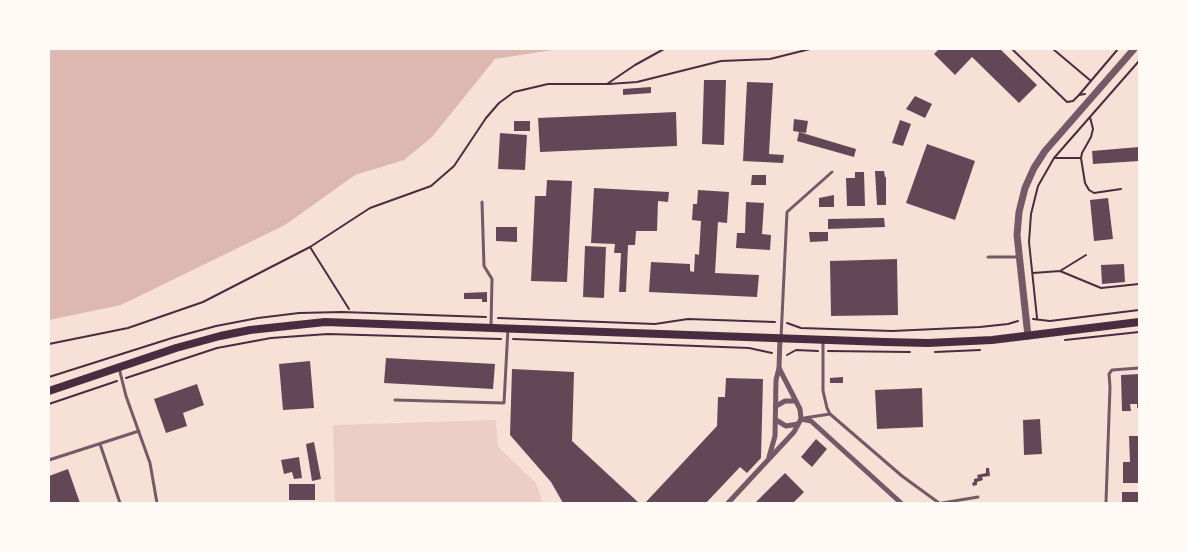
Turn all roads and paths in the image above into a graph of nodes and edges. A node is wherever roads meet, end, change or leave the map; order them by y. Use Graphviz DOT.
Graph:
graph roads {
  1 [pos="664,49"];
  2 [pos="810,49"];
  3 [pos="1012,49"];
  4 [pos="1053,49"];
  5 [pos="1118,49"];
  6 [pos="1134,49"];
  7 [pos="1139,61"];
  8 [pos="1091,81"];
  9 [pos="606,84"];
  10 [pos="1079,94"];
  11 [pos="1071,102"];
  12 [pos="1090,117"];
  13 [pos="1054,158"];
  14 [pos="1081,158"];
  15 [pos="832,172"];
  16 [pos="1121,189"];
  17 [pos="482,202"];
  18 [pos="310,247"];
  19 [pos="1086,255"];
  20 [pos="988,257"];
  21 [pos="1019,257"];
  22 [pos="1060,271"];
  23 [pos="1032,273"];
  24 [pos="1139,284"];
  25 [pos="349,309"];
  26 [pos="1037,319"];
  27 [pos="1139,322"];
  28 [pos="491,327"];
  29 [pos="508,328"];
  30 [pos="1139,332"];
  31 [pos="1028,336"];
  32 [pos="780,338"];
  33 [pos="508,339"];
  34 [pos="823,340"];
  35 [pos="1063,340"];
  36 [pos="49,344"];
  37 [pos="982,350"];
  38 [pos="823,351"];
  39 [pos="915,352"];
  40 [pos="933,352"];
  41 [pos="780,354"];
  42 [pos="119,367"];
  43 [pos="779,368"];
  44 [pos="1139,368"];
  45 [pos="122,379"];
  46 [pos="49,391"];
  47 [pos="395,400"];
  48 [pos="796,401"];
  49 [pos="49,404"];
  50 [pos="776,406"];
  51 [pos="830,414"];
  52 [pos="776,420"];
  53 [pos="800,421"];
  54 [pos="139,431"];
  55 [pos="100,444"];
  56 [pos="49,460"];
  57 [pos="767,462"];
  58 [pos="978,496"];
  59 [pos="1106,502"];
  60 [pos="120,503"];
  61 [pos="157,503"];
  62 [pos="728,503"];
  63 [pos="901,503"];
  64 [pos="940,503"];
  1 -- 9 [label="path"];
  2 -- 9 [label="path"];
  3 -- 11 [label="path"];
  4 -- 8 [label="path"];
  5 -- 8 [label="path"];
  6 -- 21 [label="street"];
  7 -- 12 [label="path"];
  8 -- 10 [label="path"];
  9 -- 18 [label="path"];
  12 -- 13 [label="path"];
  12 -- 14 [label="path"];
  13 -- 14 [label="path"];
  13 -- 23 [label="path"];
  14 -- 16 [label="path"];
  15 -- 32 [label="lane"];
  17 -- 28 [label="lane"];
  18 -- 25 [label="path"];
  18 -- 36 [label="path"];
  19 -- 22 [label="path"];
  20 -- 21 [label="lane"];
  21 -- 31 [label="street"];
  22 -- 23 [label="path"];
  22 -- 24 [label="path"];
  23 -- 26 [label="path"];
  27 -- 31 [label="main road"];
  28 -- 29 [label="main road"];
  28 -- 42 [label="main road"];
  29 -- 32 [label="main road"];
  29 -- 33 [label="lane"];
  30 -- 35 [label="path"];
  31 -- 34 [label="main road"];
  32 -- 34 [label="main road"];
  32 -- 41 [label="street"];
  33 -- 41 [label="path"];
  33 -- 45 [label="path"];
  33 -- 47 [label="lane"];
  34 -- 38 [label="lane"];
  37 -- 40 [label="path"];
  38 -- 39 [label="path"];
  38 -- 41 [label="path"];
  38 -- 51 [label="lane"];
  41 -- 43 [label="street"];
  42 -- 45 [label="lane"];
  42 -- 46 [label="main road"];
  43 -- 48 [label="street"];
  43 -- 50 [label="street"];
  44 -- 59 [label="lane"];
  45 -- 49 [label="path"];
  45 -- 54 [label="lane"];
  48 -- 50 [label="street"];
  48 -- 53 [label="street"];
  50 -- 52 [label="street"];
  51 -- 53 [label="lane"];
  51 -- 64 [label="lane"];
  52 -- 53 [label="street"];
  52 -- 57 [label="street"];
  53 -- 57 [label="street"];
  53 -- 63 [label="street"];
  54 -- 55 [label="lane"];
  54 -- 61 [label="lane"];
  55 -- 56 [label="lane"];
  55 -- 60 [label="lane"];
  57 -- 62 [label="street"];
  58 -- 64 [label="lane"];
}
